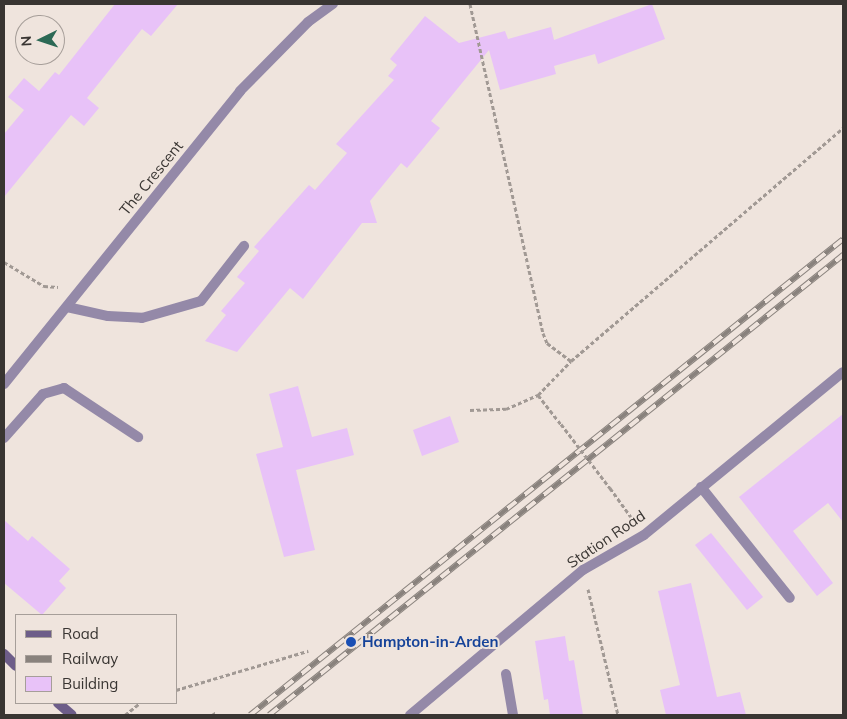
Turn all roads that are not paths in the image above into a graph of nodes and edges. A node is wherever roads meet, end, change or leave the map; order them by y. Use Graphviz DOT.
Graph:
graph roads {
  1 [pos="333,4"];
  2 [pos="244,246"];
  3 [pos="67,307"];
  4 [pos="843,372"];
  5 [pos="4,384"];
  6 [pos="138,437"];
  7 [pos="4,438"];
  8 [pos="701,487"];
  9 [pos="790,598"];
  10 [pos="4,655"];
  11 [pos="15,665"];
  12 [pos="506,674"];
  13 [pos="59,704"];
  14 [pos="72,715"];
  15 [pos="410,715"];
  16 [pos="513,715"];
  1 -- 3 [label="street, The Crescent"];
  2 -- 3 [label="street"];
  3 -- 5 [label="street, The Crescent"];
  4 -- 8 [label="street, Station Road"];
  6 -- 7 [label="street"];
  8 -- 9 [label="street"];
  8 -- 15 [label="street, Station Road"];
  10 -- 11 [label="main road"];
  12 -- 16 [label="street"];
  13 -- 14 [label="main road"];
}
